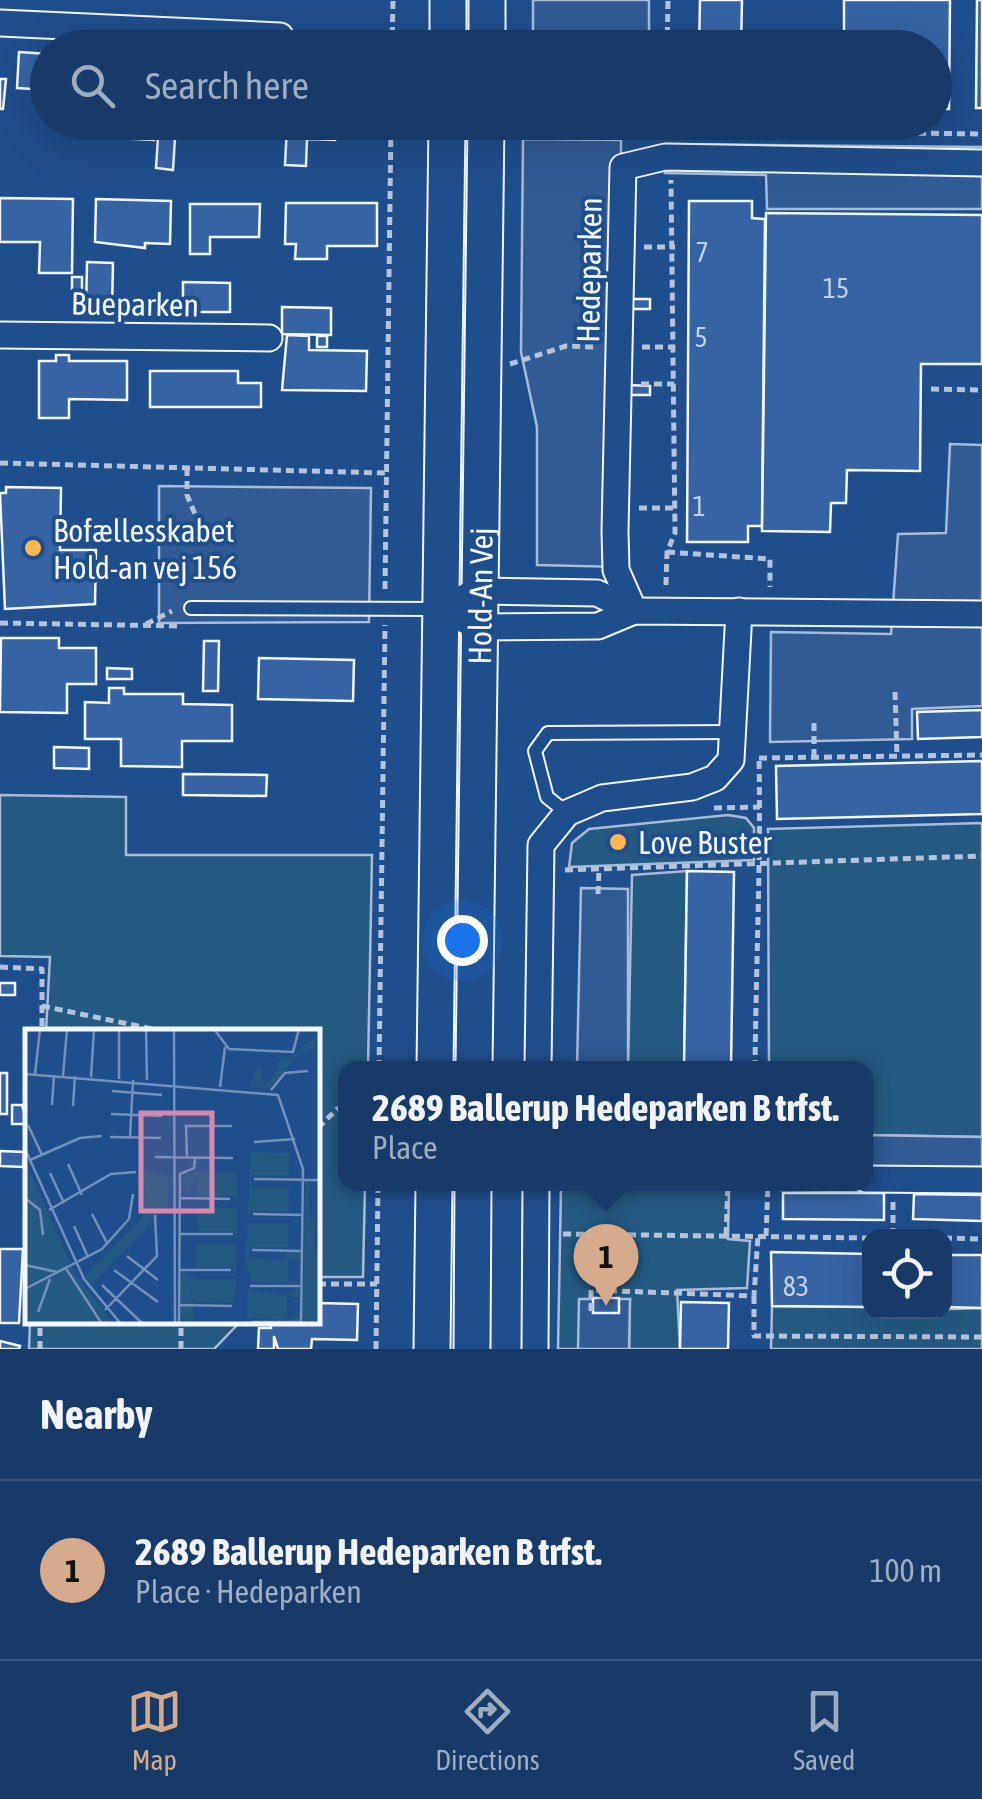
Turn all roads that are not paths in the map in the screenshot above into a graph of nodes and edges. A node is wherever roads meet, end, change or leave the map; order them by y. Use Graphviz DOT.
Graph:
graph roads {
  1 [pos="448,0"];
  2 [pos="487,0"];
  3 [pos="0,23"];
  4 [pos="151,30"];
  5 [pos="448,30"];
  6 [pos="487,30"];
  7 [pos="447,140"];
  8 [pos="486,140"];
  9 [pos="982,163"];
  10 [pos="0,335"];
  11 [pos="270,338"];
  12 [pos="480,590"];
  13 [pos="192,608"];
  14 [pos="440,609"];
  15 [pos="634,610"];
  16 [pos="739,611"];
  17 [pos="982,614"];
  18 [pos="479,627"];
  19 [pos="734,732"];
  20 [pos="567,814"];
  21 [pos="435,1061"];
  22 [pos="474,1061"];
  23 [pos="538,1061"];
  24 [pos="873,1178"];
  25 [pos="982,1180"];
  26 [pos="434,1191"];
  27 [pos="473,1191"];
  28 [pos="536,1191"];
  29 [pos="432,1349"];
  30 [pos="472,1349"];
  31 [pos="535,1349"];
  1 -- 5 [label="street"];
  2 -- 6 [label="street"];
  3 -- 4 [label="street"];
  7 -- 14 [label="street, Hold-An Vej"];
  8 -- 12 [label="street, Hold-An Vej"];
  9 -- 15 [label="street, Hedeparken"];
  10 -- 11 [label="street, Bueparken"];
  12 -- 14 [label="street"];
  12 -- 15 [label="street"];
  12 -- 18 [label="street, Hold-An Vej"];
  13 -- 14 [label="lane, Hold-An Vej"];
  14 -- 18 [label="street"];
  14 -- 21 [label="street, Hold-An Vej"];
  15 -- 16 [label="street"];
  15 -- 18 [label="street"];
  16 -- 17 [label="street"];
  16 -- 19 [label="street"];
  18 -- 22 [label="street, Hold-An Vej"];
  19 -- 20 [label="street"];
  19 -- 20 [label="lane"];
  20 -- 23 [label="street"];
  24 -- 25 [label="street"];
  26 -- 29 [label="street"];
  27 -- 30 [label="street"];
  28 -- 31 [label="street"];
}
